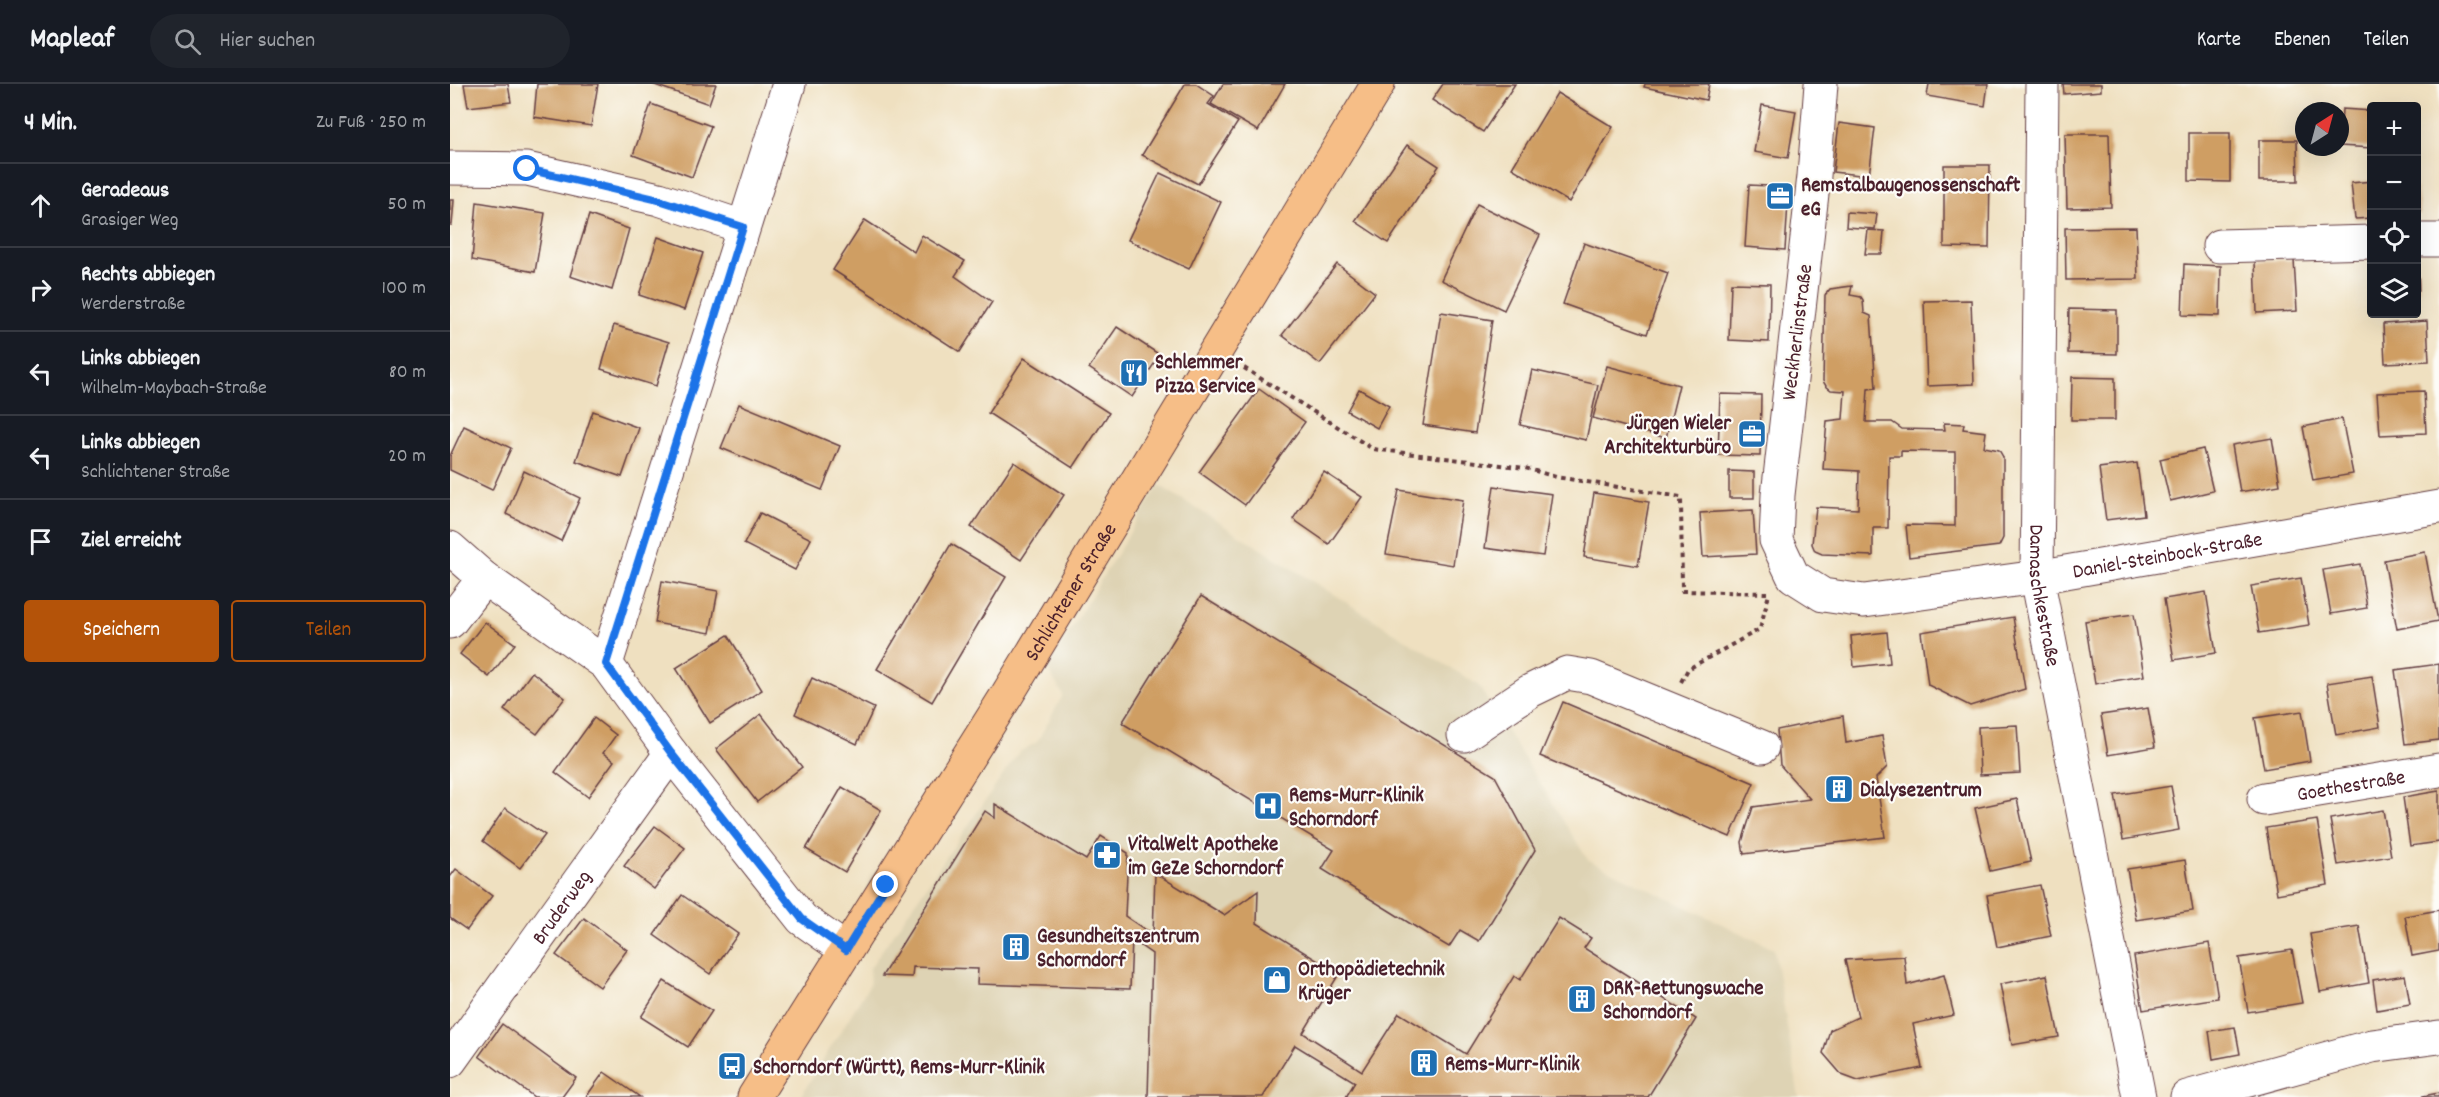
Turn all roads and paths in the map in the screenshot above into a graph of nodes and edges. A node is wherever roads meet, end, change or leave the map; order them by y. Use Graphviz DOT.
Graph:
graph roads {
  1 [pos="789,84"];
  2 [pos="1378,84"];
  3 [pos="1821,84"];
  4 [pos="2042,84"];
  5 [pos="450,168"];
  6 [pos="743,227"];
  7 [pos="2421,240"];
  8 [pos="2439,240"];
  9 [pos="2367,242"];
  10 [pos="2219,246"];
  11 [pos="1218,352"];
  12 [pos="2439,507"];
  13 [pos="450,548"];
  14 [pos="1793,576"];
  15 [pos="2037,576"];
  16 [pos="484,578"];
  17 [pos="450,622"];
  18 [pos="606,664"];
  19 [pos="1688,669"];
  20 [pos="1464,735"];
  21 [pos="1762,747"];
  22 [pos="671,753"];
  23 [pos="2439,770"];
  24 [pos="2264,799"];
  25 [pos="846,950"];
  26 [pos="2439,1037"];
  27 [pos="450,1061"];
  28 [pos="754,1097"];
  29 [pos="2139,1097"];
  30 [pos="2187,1097"];
  1 -- 6 [label="street"];
  2 -- 11 [label="main road, Schlichtener Straße"];
  3 -- 14 [label="street, Weckherlinstraße"];
  4 -- 15 [label="street, Damaschkestraße"];
  5 -- 6 [label="street"];
  6 -- 18 [label="street"];
  7 -- 8 [label="street"];
  9 -- 10 [label="street"];
  11 -- 19 [label="path"];
  11 -- 25 [label="main road, Schlichtener Straße"];
  12 -- 15 [label="street, Daniel-Steinbock-Straße"];
  13 -- 16 [label="street"];
  14 -- 15 [label="street, Daniel-Steinbock-Straße"];
  15 -- 29 [label="street, Damaschkestraße"];
  16 -- 17 [label="street"];
  16 -- 18 [label="street"];
  18 -- 22 [label="street"];
  20 -- 21 [label="street"];
  22 -- 25 [label="street"];
  22 -- 27 [label="street, Bruderweg"];
  23 -- 24 [label="street, Goethestraße"];
  25 -- 28 [label="main road, Schlichtener Straße"];
  26 -- 30 [label="street"];
}
